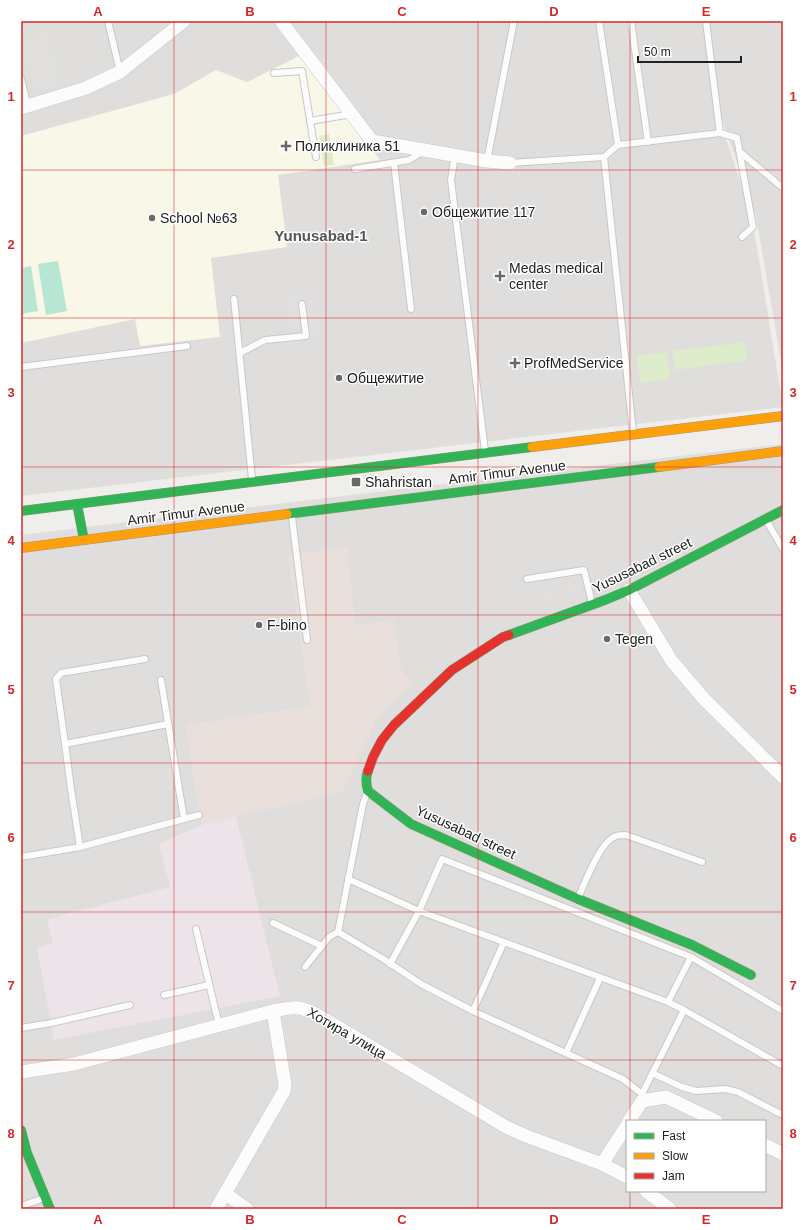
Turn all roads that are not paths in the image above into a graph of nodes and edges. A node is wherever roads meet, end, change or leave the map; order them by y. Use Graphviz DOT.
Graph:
graph roads {
  1 [pos="108,21"];
  2 [pos="184,21"];
  3 [pos="281,21"];
  4 [pos="514,21"];
  5 [pos="599,21"];
  6 [pos="632,21"];
  7 [pos="706,21"];
  8 [pos="120,72"];
  9 [pos="274,73"];
  10 [pos="21,79"];
  11 [pos="24,107"];
  12 [pos="352,114"];
  13 [pos="310,121"];
  14 [pos="720,133"];
  15 [pos="648,142"];
  16 [pos="618,145"];
  17 [pos="425,150"];
  18 [pos="740,152"];
  19 [pos="455,155"];
  20 [pos="316,157"];
  21 [pos="604,157"];
  22 [pos="487,161"];
  23 [pos="394,163"];
  24 [pos="510,163"];
  25 [pos="355,169"];
  26 [pos="783,188"];
  27 [pos="742,237"];
  28 [pos="234,299"];
  29 [pos="302,304"];
  30 [pos="411,309"];
  31 [pos="187,346"];
  32 [pos="240,353"];
  33 [pos="21,367"];
  34 [pos="783,416"];
  35 [pos="633,435"];
  36 [pos="783,451"];
  37 [pos="486,453"];
  38 [pos="252,482"];
  39 [pos="77,504"];
  40 [pos="783,510"];
  41 [pos="21,511"];
  42 [pos="292,513"];
  43 [pos="765,519"];
  44 [pos="84,540"];
  45 [pos="21,548"];
  46 [pos="783,549"];
  47 [pos="527,579"];
  48 [pos="629,590"];
  49 [pos="592,605"];
  50 [pos="307,640"];
  51 [pos="145,659"];
  52 [pos="161,680"];
  53 [pos="168,724"];
  54 [pos="65,744"];
  55 [pos="783,778"];
  56 [pos="368,792"];
  57 [pos="199,814"];
  58 [pos="184,819"];
  59 [pos="80,847"];
  60 [pos="21,857"];
  61 [pos="702,862"];
  62 [pos="348,879"];
  63 [pos="578,899"];
  64 [pos="419,911"];
  65 [pos="273,923"];
  66 [pos="196,929"];
  67 [pos="338,932"];
  68 [pos="504,942"];
  69 [pos="322,946"];
  70 [pos="691,957"];
  71 [pos="390,964"];
  72 [pos="305,967"];
  73 [pos="751,975"];
  74 [pos="600,978"];
  75 [pos="209,985"];
  76 [pos="164,995"];
  77 [pos="668,1002"];
  78 [pos="130,1005"];
  79 [pos="684,1010"];
  80 [pos="273,1011"];
  81 [pos="473,1011"];
  82 [pos="783,1011"];
  83 [pos="219,1025"];
  84 [pos="21,1028"];
  85 [pos="566,1053"];
  86 [pos="783,1066"];
  87 [pos="21,1072"];
  88 [pos="652,1074"];
  89 [pos="642,1097"];
  90 [pos="783,1115"];
  91 [pos="630,1120"];
  92 [pos="714,1120"];
  93 [pos="626,1127"];
  94 [pos="21,1130"];
  95 [pos="766,1146"];
  96 [pos="783,1154"];
  97 [pos="602,1164"];
  98 [pos="626,1176"];
  99 [pos="647,1192"];
  100 [pos="226,1194"];
  101 [pos="45,1198"];
  102 [pos="21,1206"];
  103 [pos="50,1209"];
  104 [pos="216,1209"];
  105 [pos="247,1209"];
  106 [pos="670,1209"];
  1 -- 8 [label="lane"];
  2 -- 8 [label="street"];
  3 -- 12 [label="street"];
  4 -- 22 [label="lane"];
  5 -- 16 [label="lane"];
  6 -- 15 [label="lane"];
  7 -- 14 [label="lane"];
  8 -- 11 [label="street"];
  9 -- 13 [label="lane"];
  10 -- 11 [label="lane"];
  12 -- 13 [label="lane"];
  12 -- 17 [label="street"];
  13 -- 20 [label="lane"];
  14 -- 15 [label="lane"];
  14 -- 18 [label="lane"];
  15 -- 16 [label="lane"];
  16 -- 21 [label="lane"];
  17 -- 19 [label="street"];
  17 -- 23 [label="lane"];
  18 -- 26 [label="lane"];
  18 -- 27 [label="lane"];
  19 -- 22 [label="street"];
  19 -- 37 [label="lane"];
  21 -- 24 [label="lane"];
  21 -- 35 [label="lane"];
  22 -- 24 [label="street"];
  23 -- 25 [label="lane"];
  23 -- 30 [label="lane"];
  28 -- 32 [label="lane"];
  29 -- 32 [label="lane"];
  31 -- 33 [label="lane"];
  32 -- 38 [label="lane"];
  34 -- 35 [label="main road, Amir Timur Avenue"];
  35 -- 37 [label="main road, Amir Timur Avenue"];
  36 -- 42 [label="main road, Amir Timur Avenue"];
  37 -- 38 [label="main road, Amir Timur Avenue"];
  38 -- 39 [label="main road, Amir Timur Avenue"];
  39 -- 41 [label="main road, Amir Timur Avenue"];
  39 -- 44 [label="main road"];
  40 -- 43 [label="main road, Yususabad street"];
  42 -- 44 [label="main road, Amir Timur Avenue"];
  42 -- 50 [label="lane"];
  43 -- 46 [label="lane"];
  43 -- 48 [label="main road, Yususabad street"];
  44 -- 45 [label="main road, Amir Timur Avenue"];
  47 -- 49 [label="lane"];
  48 -- 49 [label="main road, Yususabad street"];
  48 -- 55 [label="street"];
  49 -- 56 [label="main road, Yususabad street"];
  51 -- 54 [label="lane"];
  52 -- 53 [label="lane"];
  53 -- 54 [label="lane"];
  53 -- 58 [label="lane"];
  54 -- 59 [label="lane"];
  56 -- 62 [label="lane"];
  56 -- 63 [label="main road, Yususabad street"];
  57 -- 58 [label="lane"];
  58 -- 59 [label="lane"];
  59 -- 60 [label="lane"];
  61 -- 63 [label="lane"];
  62 -- 64 [label="lane"];
  62 -- 67 [label="lane"];
  63 -- 73 [label="main road, Yususabad street"];
  64 -- 68 [label="lane"];
  64 -- 70 [label="lane"];
  64 -- 71 [label="lane"];
  65 -- 69 [label="lane"];
  66 -- 75 [label="lane"];
  67 -- 69 [label="lane"];
  67 -- 71 [label="lane"];
  68 -- 74 [label="lane"];
  68 -- 81 [label="lane"];
  69 -- 72 [label="lane"];
  70 -- 77 [label="lane"];
  70 -- 82 [label="lane"];
  71 -- 81 [label="lane"];
  74 -- 77 [label="lane"];
  74 -- 85 [label="lane"];
  75 -- 76 [label="lane"];
  75 -- 83 [label="lane"];
  77 -- 79 [label="lane"];
  78 -- 84 [label="lane"];
  79 -- 86 [label="lane"];
  79 -- 88 [label="lane"];
  80 -- 83 [label="street, Хотира улица"];
  80 -- 97 [label="street, Хотира улица"];
  80 -- 100 [label="street"];
  81 -- 85 [label="lane"];
  83 -- 87 [label="street, Хотира улица"];
  85 -- 89 [label="lane"];
  88 -- 89 [label="lane"];
  88 -- 90 [label="lane"];
  89 -- 91 [label="street"];
  89 -- 92 [label="street"];
  93 -- 97 [label="street"];
  94 -- 101 [label="main road"];
  95 -- 96 [label="street"];
  97 -- 98 [label="street, Хотира улица"];
  99 -- 106 [label="street"];
  100 -- 104 [label="street"];
  100 -- 105 [label="street"];
  101 -- 102 [label="lane"];
  101 -- 103 [label="main road"];
}
